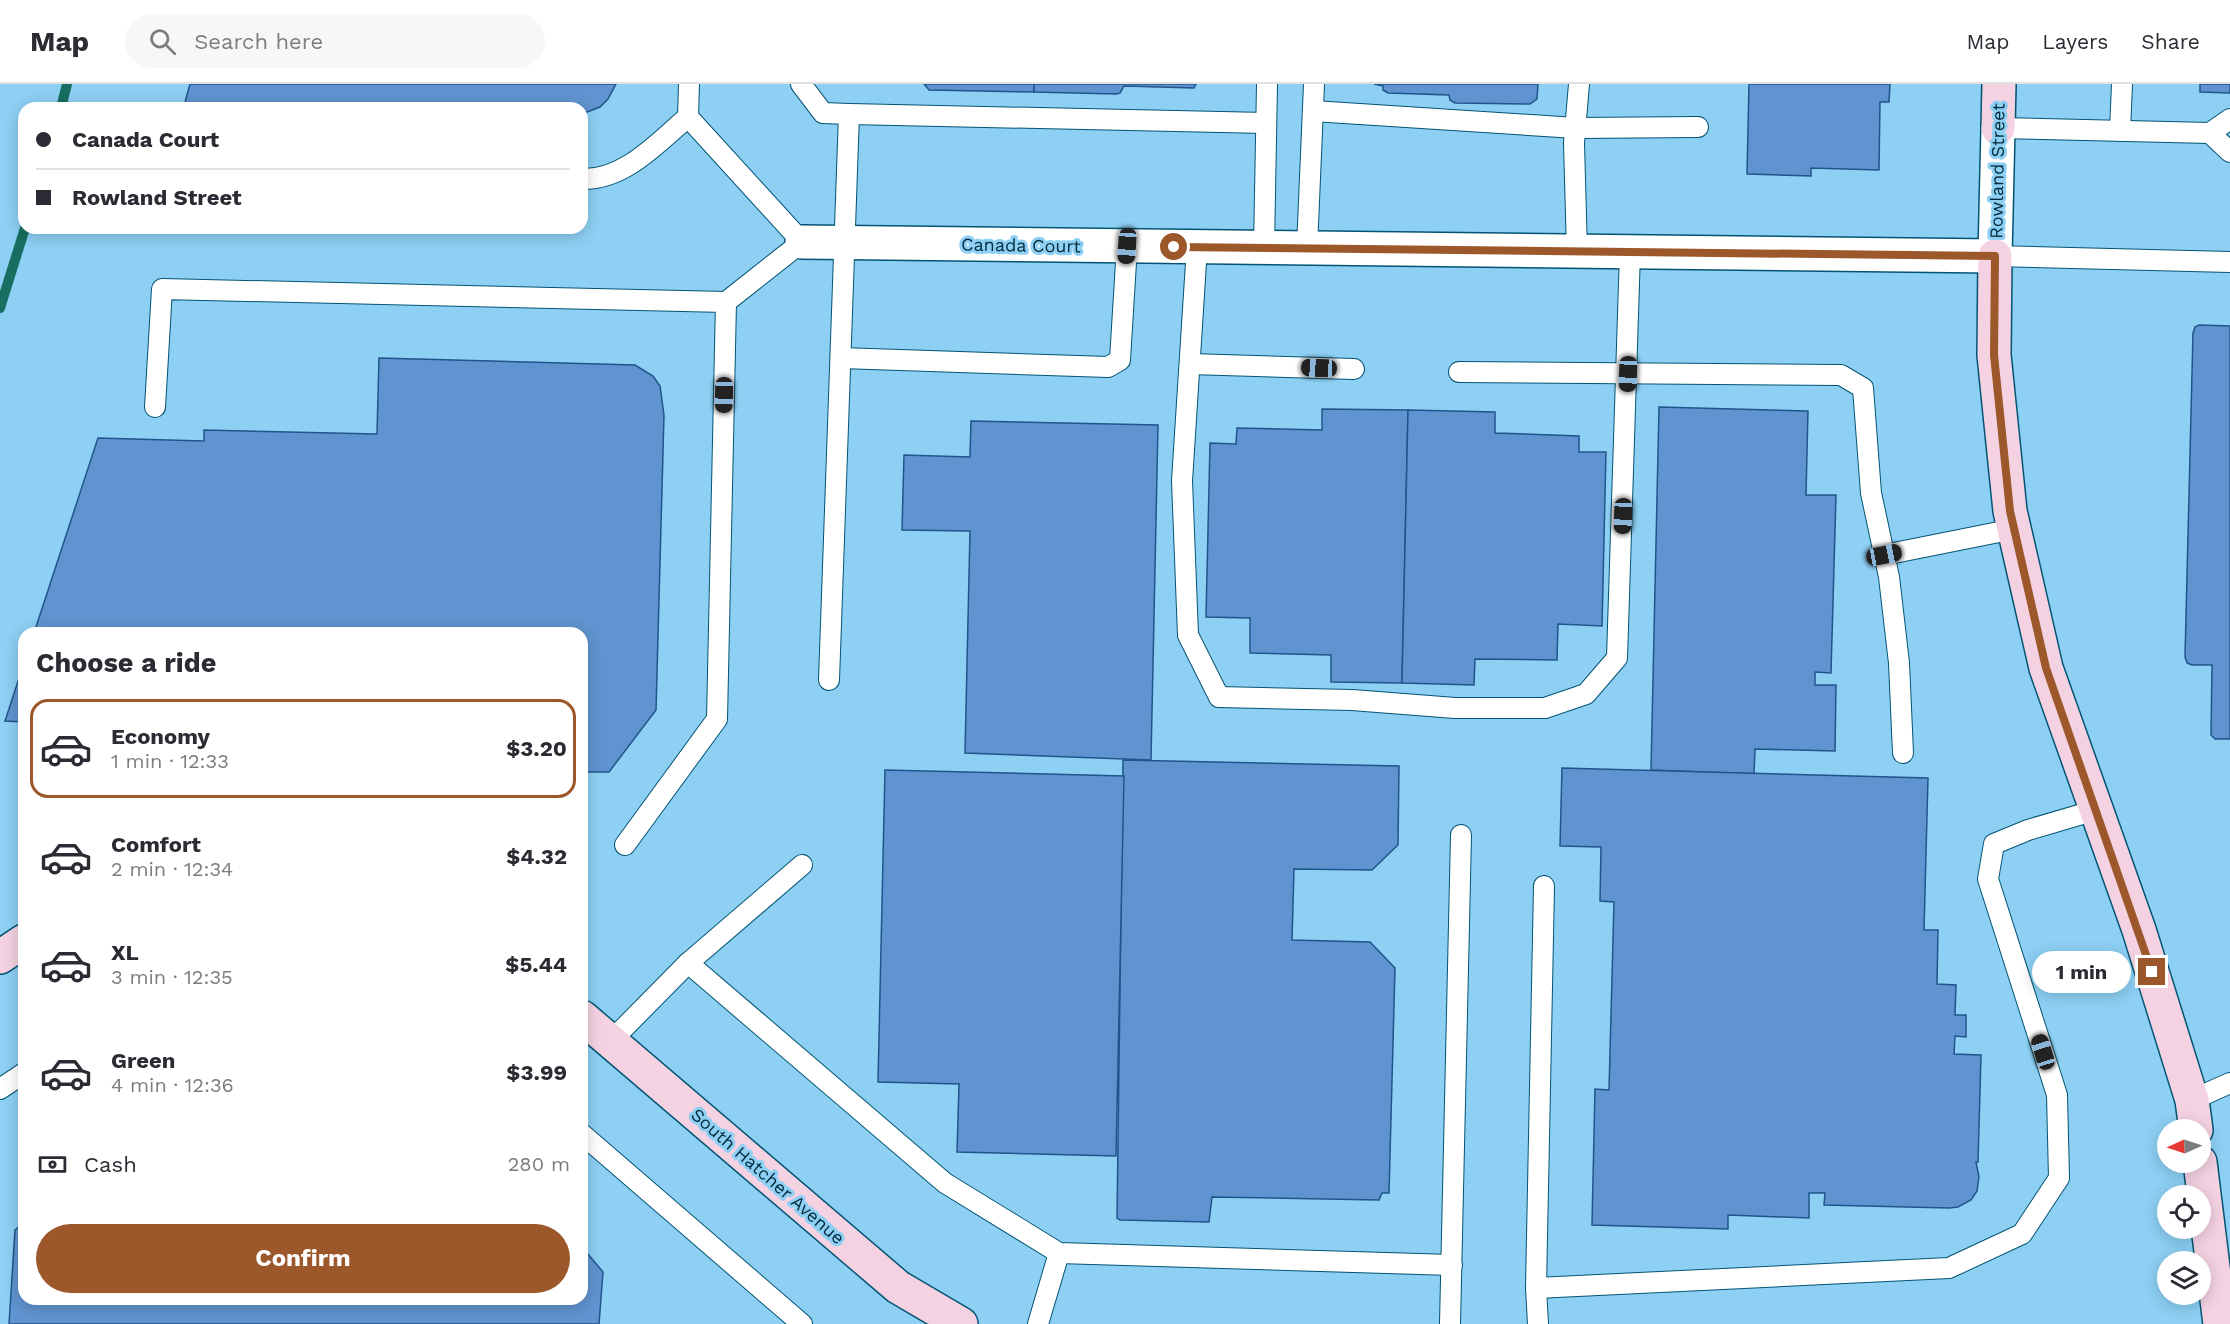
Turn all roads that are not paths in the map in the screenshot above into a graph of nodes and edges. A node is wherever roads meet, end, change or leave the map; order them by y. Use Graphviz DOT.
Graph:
graph roads {
  1 [pos="688,84"];
  2 [pos="801,84"];
  3 [pos="1267,84"];
  4 [pos="1314,84"];
  5 [pos="1579,84"];
  6 [pos="1999,84"];
  7 [pos="2122,84"];
  8 [pos="1313,111"];
  9 [pos="849,114"];
  10 [pos="688,117"];
  11 [pos="2230,119"];
  12 [pos="1266,123"];
  13 [pos="1698,127"];
  14 [pos="1576,128"];
  15 [pos="1998,128"];
  16 [pos="2120,131"];
  17 [pos="2210,133"];
  18 [pos="2230,152"];
  19 [pos="588,179"];
  20 [pos="802,242"];
  21 [pos="846,243"];
  22 [pos="1127,246"];
  23 [pos="1197,247"];
  24 [pos="1264,248"];
  25 [pos="1307,248"];
  26 [pos="1577,252"];
  27 [pos="1630,252"];
  28 [pos="1995,256"];
  29 [pos="2230,261"];
  30 [pos="726,302"];
  31 [pos="841,358"];
  32 [pos="1190,364"];
  33 [pos="1354,369"];
  34 [pos="1459,372"];
  35 [pos="1628,374"];
  36 [pos="155,407"];
  37 [pos="2014,529"];
  38 [pos="1884,555"];
  39 [pos="829,680"];
  40 [pos="1904,753"];
  41 [pos="2096,810"];
  42 [pos="1461,835"];
  43 [pos="625,845"];
  44 [pos="802,865"];
  45 [pos="1544,886"];
  46 [pos="18,945"];
  47 [pos="0,957"];
  48 [pos="688,963"];
  49 [pos="588,1022"];
  50 [pos="611,1041"];
  51 [pos="18,1077"];
  52 [pos="2230,1083"];
  53 [pos="0,1089"];
  54 [pos="2194,1115"];
  55 [pos="588,1139"];
  56 [pos="2201,1173"];
  57 [pos="1059,1253"];
  58 [pos="1452,1265"];
  59 [pos="1536,1288"];
  60 [pos="802,1324"];
  61 [pos="961,1324"];
  62 [pos="1038,1324"];
  63 [pos="1450,1324"];
  64 [pos="1538,1324"];
  65 [pos="2220,1324"];
  1 -- 10 [label="lane"];
  2 -- 9 [label="lane"];
  3 -- 12 [label="lane"];
  4 -- 8 [label="lane"];
  5 -- 14 [label="lane"];
  6 -- 15 [label="street, Rowland Street"];
  7 -- 16 [label="lane"];
  8 -- 14 [label="lane"];
  8 -- 25 [label="lane"];
  9 -- 12 [label="lane"];
  9 -- 21 [label="lane"];
  10 -- 19 [label="lane"];
  10 -- 20 [label="lane"];
  11 -- 17 [label="lane"];
  12 -- 24 [label="lane"];
  13 -- 14 [label="lane"];
  14 -- 26 [label="lane"];
  15 -- 16 [label="lane"];
  15 -- 28 [label="street, Rowland Street"];
  16 -- 17 [label="lane"];
  17 -- 18 [label="lane"];
  20 -- 21 [label="street, Canada Court"];
  20 -- 30 [label="lane"];
  21 -- 22 [label="street, Canada Court"];
  21 -- 31 [label="lane"];
  22 -- 23 [label="street, Canada Court"];
  22 -- 31 [label="lane"];
  23 -- 24 [label="street, Canada Court"];
  23 -- 32 [label="lane"];
  24 -- 25 [label="street, Canada Court"];
  25 -- 26 [label="street, Canada Court"];
  26 -- 27 [label="street, Canada Court"];
  27 -- 28 [label="street, Canada Court"];
  27 -- 35 [label="lane"];
  28 -- 29 [label="lane"];
  28 -- 37 [label="street, Rowland Street"];
  30 -- 36 [label="lane"];
  30 -- 43 [label="lane"];
  31 -- 39 [label="lane"];
  32 -- 33 [label="lane"];
  32 -- 35 [label="lane"];
  34 -- 35 [label="lane"];
  35 -- 38 [label="lane"];
  37 -- 38 [label="lane"];
  37 -- 41 [label="street, Rowland Street"];
  38 -- 40 [label="lane"];
  41 -- 54 [label="street, Rowland Street"];
  41 -- 59 [label="lane"];
  42 -- 58 [label="lane"];
  44 -- 48 [label="lane"];
  45 -- 59 [label="lane"];
  46 -- 47 [label="street"];
  48 -- 50 [label="lane"];
  48 -- 57 [label="lane"];
  49 -- 50 [label="street, South Hatcher Avenue"];
  50 -- 61 [label="street, South Hatcher Avenue"];
  51 -- 53 [label="lane"];
  52 -- 54 [label="lane"];
  55 -- 60 [label="lane"];
  56 -- 65 [label="street"];
  57 -- 58 [label="lane"];
  57 -- 62 [label="lane"];
  58 -- 63 [label="lane"];
  59 -- 64 [label="lane"];
}
